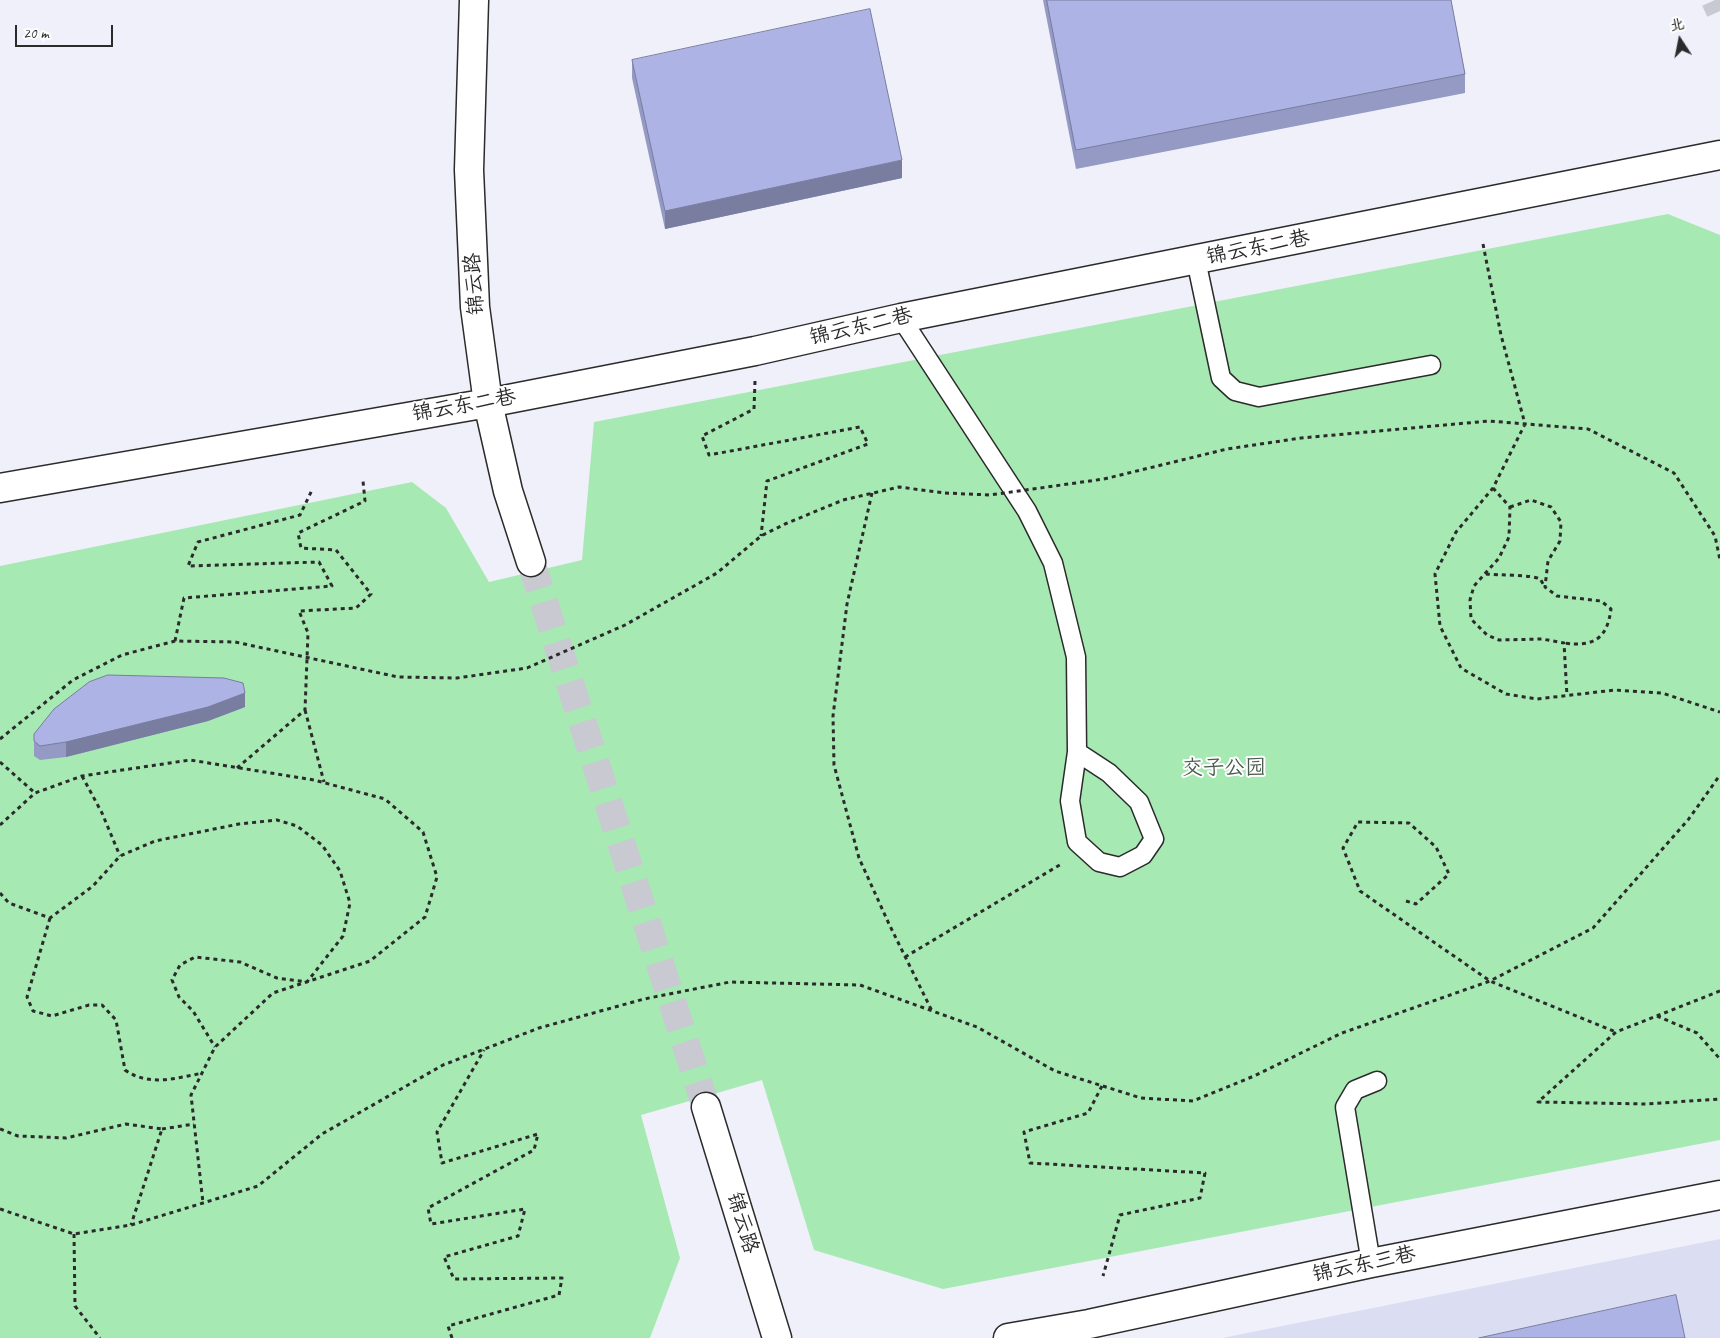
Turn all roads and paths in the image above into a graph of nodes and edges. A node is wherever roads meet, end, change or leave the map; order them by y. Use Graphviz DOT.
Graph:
graph roads {
  1 [pos="474,0"];
  2 [pos="1720,155"];
  3 [pos="1483,244"];
  4 [pos="1196,260"];
  5 [pos="901,318"];
  6 [pos="1431,365"];
  7 [pos="755,381"];
  8 [pos="488,403"];
  9 [pos="1524,424"];
  10 [pos="362,481"];
  11 [pos="0,488"];
  12 [pos="1493,488"];
  13 [pos="312,490"];
  14 [pos="872,493"];
  15 [pos="1510,507"];
  16 [pos="761,536"];
  17 [pos="1720,560"];
  18 [pos="531,562"];
  19 [pos="1485,574"];
  20 [pos="1545,587"];
  21 [pos="175,641"];
  22 [pos="1564,643"];
  23 [pos="308,658"];
  24 [pos="1567,696"];
  25 [pos="305,710"];
  26 [pos="1720,712"];
  27 [pos="0,739"];
  28 [pos="1077,752"];
  29 [pos="0,762"];
  30 [pos="237,768"];
  31 [pos="1720,775"];
  32 [pos="82,776"];
  33 [pos="324,782"];
  34 [pos="35,792"];
  35 [pos="0,825"];
  36 [pos="1085,850"];
  37 [pos="120,856"];
  38 [pos="0,893"];
  39 [pos="1406,901"];
  40 [pos="50,918"];
  41 [pos="905,957"];
  42 [pos="1490,981"];
  43 [pos="307,982"];
  44 [pos="1720,991"];
  45 [pos="932,1011"];
  46 [pos="1657,1016"];
  47 [pos="1616,1032"];
  48 [pos="215,1047"];
  49 [pos="484,1049"];
  50 [pos="1720,1059"];
  51 [pos="203,1073"];
  52 [pos="1376,1080"];
  53 [pos="1102,1086"];
  54 [pos="1720,1099"];
  55 [pos="706,1107"];
  56 [pos="194,1124"];
  57 [pos="0,1129"];
  58 [pos="162,1129"];
  59 [pos="1720,1195"];
  60 [pos="203,1203"];
  61 [pos="0,1210"];
  62 [pos="130,1225"];
  63 [pos="74,1234"];
  64 [pos="1371,1263"];
  65 [pos="1103,1276"];
  66 [pos="100,1338"];
  67 [pos="452,1338"];
  68 [pos="777,1338"];
  69 [pos="1008,1338"];
  1 -- 8 [label="street, 锦云路"];
  2 -- 4 [label="street, 锦云东二巷"];
  3 -- 9 [label="path"];
  4 -- 5 [label="street, 锦云东二巷"];
  4 -- 6 [label="lane"];
  5 -- 8 [label="street, 锦云东二巷"];
  5 -- 28 [label="lane"];
  7 -- 16 [label="path"];
  8 -- 11 [label="street, 锦云东二巷"];
  8 -- 18 [label="street, 锦云路"];
  9 -- 12 [label="path"];
  9 -- 14 [label="path, bridge"];
  9 -- 17 [label="path"];
  10 -- 23 [label="path"];
  12 -- 15 [label="path"];
  12 -- 24 [label="path"];
  13 -- 21 [label="path"];
  14 -- 16 [label="path"];
  14 -- 41 [label="path"];
  15 -- 19 [label="path"];
  15 -- 20 [label="path"];
  16 -- 23 [label="path"];
  19 -- 20 [label="path"];
  19 -- 22 [label="path"];
  20 -- 22 [label="path"];
  21 -- 23 [label="path"];
  21 -- 27 [label="path"];
  22 -- 24 [label="path"];
  23 -- 25 [label="path"];
  24 -- 26 [label="path"];
  25 -- 30 [label="path"];
  25 -- 33 [label="path"];
  28 -- 36 [label="lane"];
  28 -- 36 [label="lane"];
  29 -- 34 [label="path"];
  30 -- 32 [label="path"];
  30 -- 33 [label="path"];
  31 -- 42 [label="path"];
  32 -- 34 [label="path"];
  32 -- 37 [label="path"];
  33 -- 43 [label="path"];
  34 -- 35 [label="path"];
  36 -- 41 [label="path"];
  37 -- 40 [label="path"];
  37 -- 43 [label="path"];
  38 -- 40 [label="path"];
  39 -- 42 [label="path"];
  40 -- 51 [label="path"];
  41 -- 45 [label="path"];
  42 -- 47 [label="path"];
  42 -- 53 [label="path"];
  43 -- 48 [label="path"];
  43 -- 48 [label="path"];
  44 -- 46 [label="path"];
  45 -- 49 [label="path"];
  45 -- 53 [label="path"];
  46 -- 47 [label="path"];
  46 -- 50 [label="path"];
  47 -- 54 [label="path"];
  48 -- 51 [label="path"];
  49 -- 60 [label="path"];
  49 -- 67 [label="path"];
  51 -- 56 [label="path"];
  52 -- 64 [label="lane"];
  53 -- 65 [label="path"];
  55 -- 68 [label="street, 锦云路"];
  56 -- 58 [label="path"];
  56 -- 60 [label="path"];
  57 -- 58 [label="path"];
  58 -- 62 [label="path"];
  59 -- 64 [label="street, 锦云东三巷"];
  60 -- 62 [label="path"];
  61 -- 63 [label="path"];
  62 -- 63 [label="path"];
  63 -- 66 [label="path"];
  64 -- 69 [label="street, 锦云东三巷"];
}
